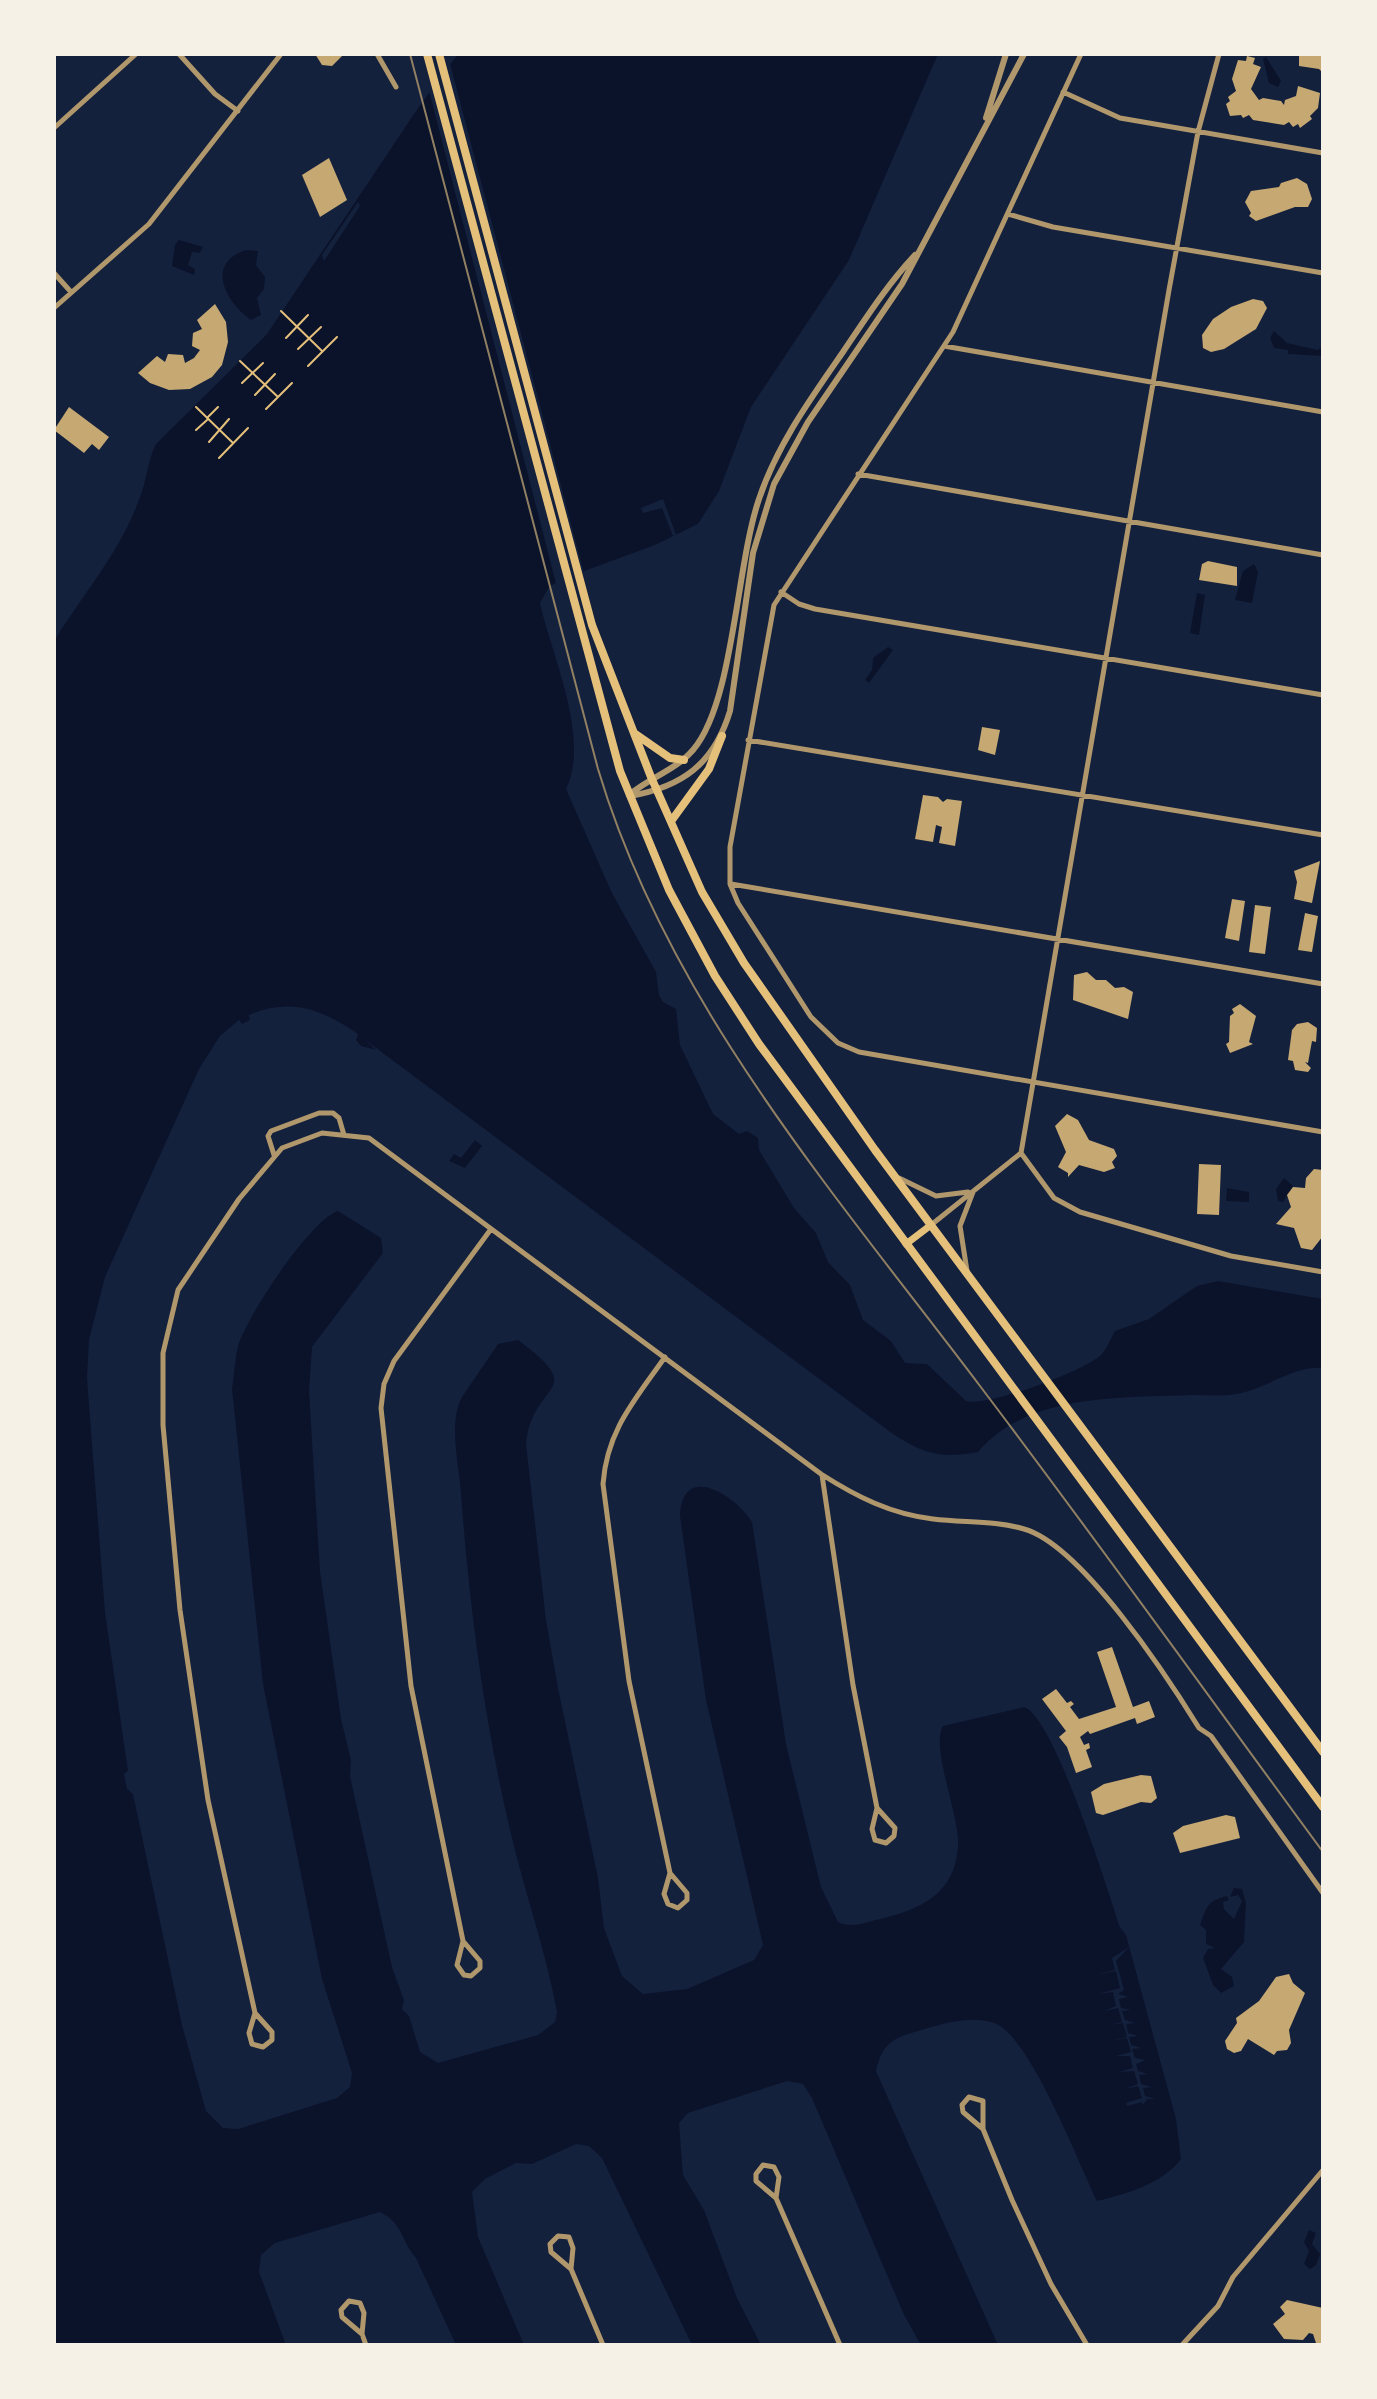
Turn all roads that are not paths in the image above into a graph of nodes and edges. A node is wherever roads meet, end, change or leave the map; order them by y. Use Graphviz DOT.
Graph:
graph roads {
  1 [pos="136,54"];
  2 [pos="179,54"];
  3 [pos="281,54"];
  4 [pos="377,54"];
  5 [pos="427,54"];
  6 [pos="439,54"];
  7 [pos="1006,54"];
  8 [pos="1024,54"];
  9 [pos="1081,54"];
  10 [pos="1219,54"];
  11 [pos="396,87"];
  12 [pos="1063,92"];
  13 [pos="238,111"];
  14 [pos="985,125"];
  15 [pos="54,128"];
  16 [pos="1198,132"];
  17 [pos="1323,153"];
  18 [pos="1008,214"];
  19 [pos="923,247"];
  20 [pos="1177,249"];
  21 [pos="54,273"];
  22 [pos="1323,273"];
  23 [pos="71,292"];
  24 [pos="54,308"];
  25 [pos="944,346"];
  26 [pos="1153,384"];
  27 [pos="1323,412"];
  28 [pos="858,474"];
  29 [pos="1131,521"];
  30 [pos="1323,555"];
  31 [pos="781,592"];
  32 [pos="579,595"];
  33 [pos="1107,659"];
  34 [pos="1323,695"];
  35 [pos="633,733"];
  36 [pos="722,736"];
  37 [pos="748,740"];
  38 [pos="684,760"];
  39 [pos="651,777"];
  40 [pos="657,791"];
  41 [pos="1084,795"];
  42 [pos="629,796"];
  43 [pos="672,820"];
  44 [pos="1323,835"];
  45 [pos="730,884"];
  46 [pos="1059,940"];
  47 [pos="1323,984"];
  48 [pos="1034,1084"];
  49 [pos="1323,1132"];
  50 [pos="344,1135"];
  51 [pos="1021,1153"];
  52 [pos="275,1156"];
  53 [pos="894,1175"];
  54 [pos="973,1191"];
  55 [pos="931,1225"];
  56 [pos="491,1229"];
  57 [pos="906,1244"];
  58 [pos="967,1272"];
  59 [pos="1323,1272"];
  60 [pos="665,1357"];
  61 [pos="821,1474"];
  62 [pos="1323,1752"];
  63 [pos="1323,1807"];
  64 [pos="877,1808"];
  65 [pos="670,1873"];
  66 [pos="1323,1893"];
  67 [pos="463,1941"];
  68 [pos="255,2013"];
  69 [pos="983,2129"];
  70 [pos="1323,2170"];
  71 [pos="776,2198"];
  72 [pos="571,2269"];
  73 [pos="362,2334"];
  74 [pos="366,2345"];
  75 [pos="603,2345"];
  76 [pos="840,2345"];
  77 [pos="1087,2345"];
  78 [pos="1182,2345"];
  1 -- 15 [label="street"];
  2 -- 13 [label="street"];
  3 -- 13 [label="street"];
  4 -- 11 [label="street"];
  5 -- 32 [label="highway"];
  6 -- 32 [label="highway"];
  7 -- 14 [label="street"];
  8 -- 14 [label="street"];
  9 -- 12 [label="street"];
  10 -- 16 [label="street"];
  12 -- 16 [label="street"];
  12 -- 18 [label="street"];
  13 -- 23 [label="street"];
  14 -- 19 [label="street"];
  16 -- 17 [label="street"];
  16 -- 20 [label="street"];
  18 -- 20 [label="street"];
  18 -- 25 [label="street"];
  19 -- 36 [label="street"];
  19 -- 38 [label="street"];
  20 -- 22 [label="street"];
  20 -- 26 [label="street"];
  21 -- 23 [label="street"];
  23 -- 24 [label="street"];
  25 -- 26 [label="street"];
  25 -- 28 [label="street"];
  26 -- 27 [label="street"];
  26 -- 29 [label="street"];
  28 -- 29 [label="street"];
  28 -- 31 [label="street"];
  29 -- 30 [label="street"];
  29 -- 33 [label="street"];
  31 -- 33 [label="street"];
  31 -- 37 [label="street"];
  32 -- 35 [label="highway"];
  32 -- 42 [label="highway"];
  33 -- 34 [label="street"];
  33 -- 41 [label="street"];
  35 -- 38 [label="highway"];
  35 -- 39 [label="highway"];
  36 -- 40 [label="street"];
  36 -- 43 [label="highway"];
  37 -- 41 [label="street"];
  37 -- 45 [label="street"];
  38 -- 39 [label="street"];
  39 -- 40 [label="highway"];
  39 -- 42 [label="street"];
  40 -- 42 [label="street"];
  40 -- 43 [label="highway"];
  41 -- 44 [label="street"];
  41 -- 46 [label="street"];
  42 -- 57 [label="highway"];
  43 -- 53 [label="highway"];
  45 -- 46 [label="street"];
  45 -- 48 [label="street"];
  46 -- 47 [label="street"];
  46 -- 48 [label="street"];
  48 -- 49 [label="street"];
  48 -- 51 [label="street"];
  50 -- 52 [label="street"];
  50 -- 52 [label="street"];
  50 -- 56 [label="street"];
  51 -- 54 [label="street"];
  51 -- 59 [label="street"];
  52 -- 68 [label="street"];
  53 -- 54 [label="street"];
  53 -- 55 [label="highway"];
  54 -- 55 [label="street"];
  54 -- 58 [label="street"];
  55 -- 57 [label="main road"];
  55 -- 58 [label="highway"];
  56 -- 60 [label="street"];
  56 -- 67 [label="street"];
  57 -- 63 [label="highway"];
  58 -- 62 [label="highway"];
  60 -- 61 [label="street"];
  60 -- 65 [label="street"];
  61 -- 64 [label="street"];
  61 -- 66 [label="street"];
  64 -- 64 [label="street"];
  65 -- 65 [label="street"];
  67 -- 67 [label="street"];
  68 -- 68 [label="street"];
  69 -- 69 [label="street"];
  69 -- 77 [label="street"];
  70 -- 78 [label="street"];
  71 -- 71 [label="street"];
  71 -- 76 [label="street"];
  72 -- 72 [label="street"];
  72 -- 75 [label="street"];
  73 -- 73 [label="street"];
  73 -- 74 [label="street"];
}
